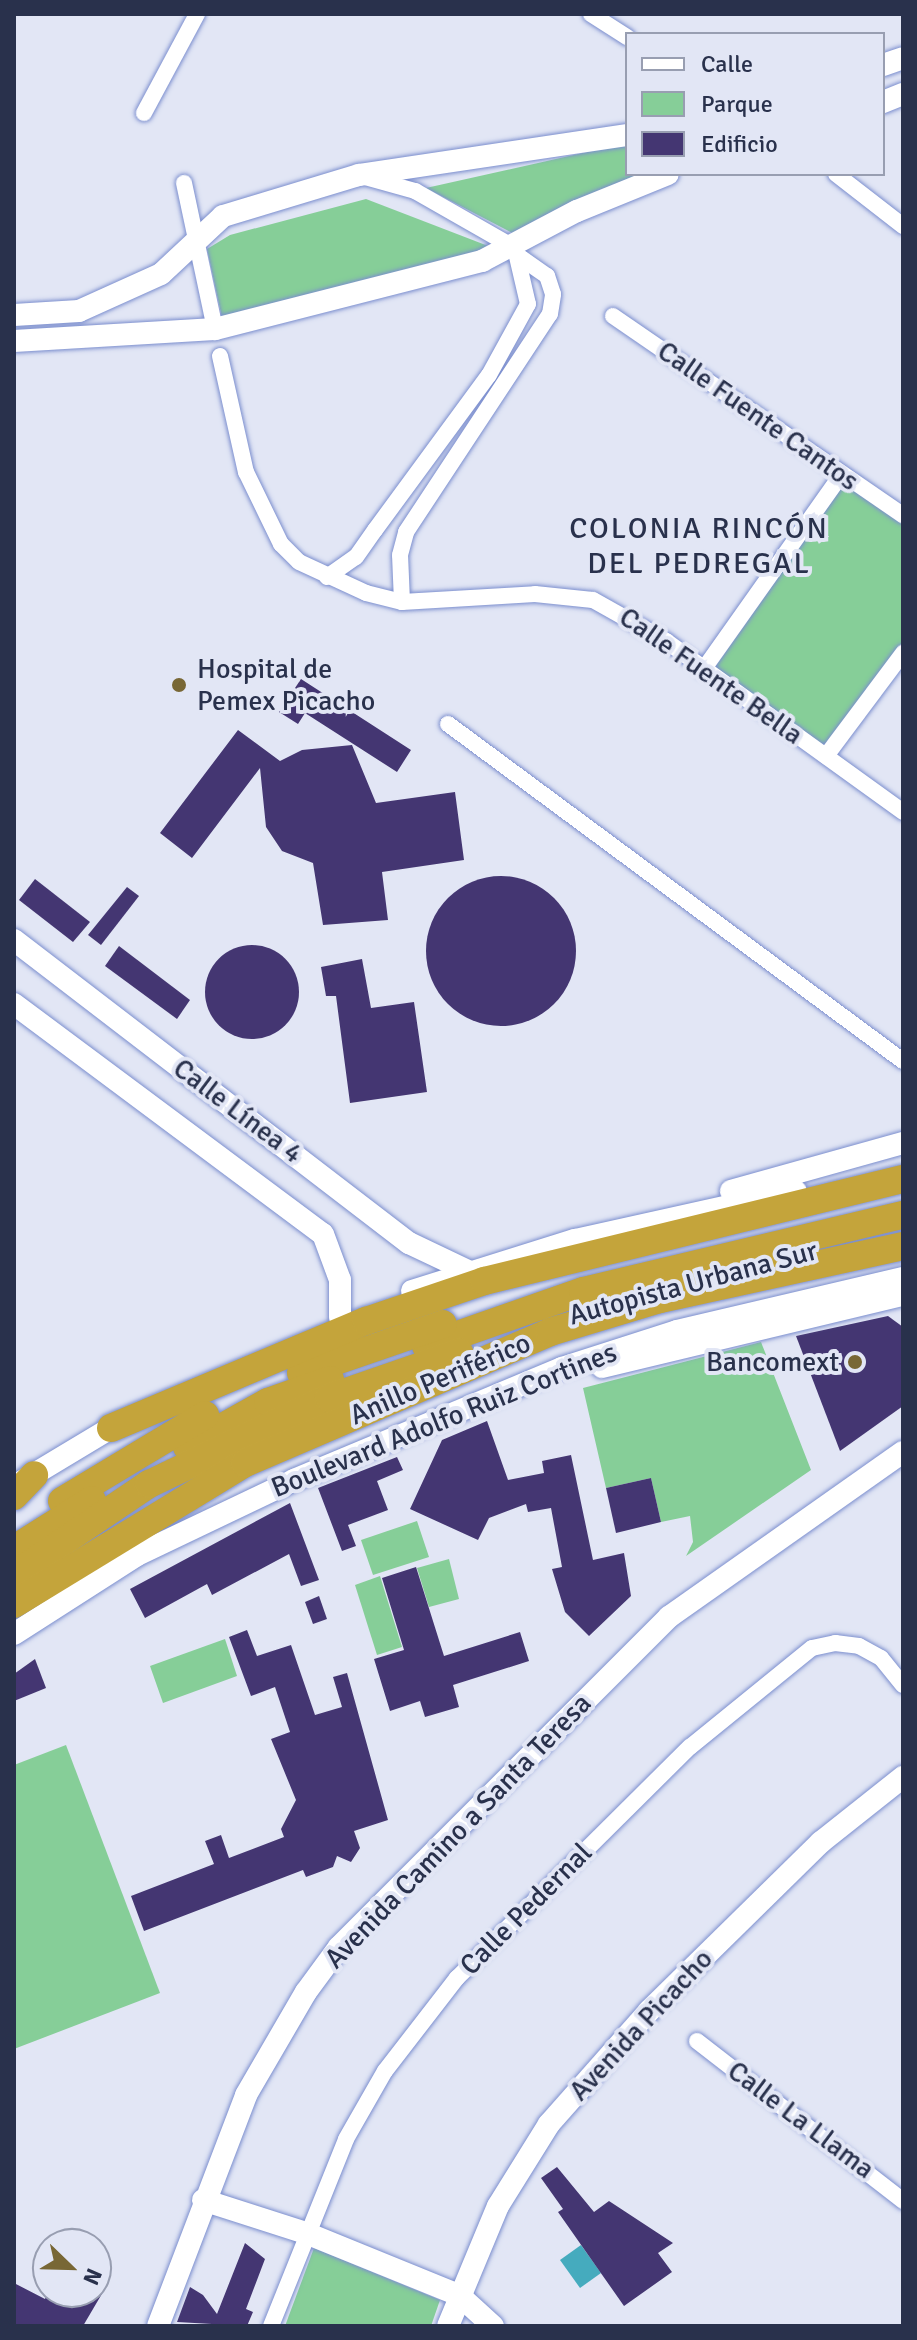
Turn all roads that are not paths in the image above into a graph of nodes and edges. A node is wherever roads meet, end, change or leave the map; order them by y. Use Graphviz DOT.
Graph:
graph roads {
  1 [pos="197,14"];
  2 [pos="591,14"];
  3 [pos="625,36"];
  4 [pos="144,113"];
  5 [pos="625,135"];
  6 [pos="359,175"];
  7 [pos="663,176"];
  8 [pos="839,176"];
  9 [pos="184,183"];
  10 [pos="903,226"];
  11 [pos="194,239"];
  12 [pos="518,252"];
  13 [pos="14,315"];
  14 [pos="613,316"];
  15 [pos="215,329"];
  16 [pos="14,341"];
  17 [pos="220,356"];
  18 [pos="439,440"];
  19 [pos="457,453"];
  20 [pos="842,474"];
  21 [pos="903,515"];
  22 [pos="327,577"];
  23 [pos="402,602"];
  24 [pos="903,653"];
  25 [pos="703,670"];
  26 [pos="448,724"];
  27 [pos="826,756"];
  28 [pos="903,812"];
  29 [pos="14,940"];
  30 [pos="14,1004"];
  31 [pos="903,1061"];
  32 [pos="903,1143"];
  33 [pos="903,1167"];
  34 [pos="903,1179"];
  35 [pos="903,1199"];
  36 [pos="903,1215"];
  37 [pos="903,1230"];
  38 [pos="575,1240"];
  39 [pos="903,1246"];
  40 [pos="468,1271"];
  41 [pos="903,1278"];
  42 [pos="903,1295"];
  43 [pos="340,1317"];
  44 [pos="489,1399"];
  45 [pos="111,1428"];
  46 [pos="903,1452"];
  47 [pos="24,1480"];
  48 [pos="14,1496"];
  49 [pos="14,1529"];
  50 [pos="14,1549"];
  51 [pos="14,1575"];
  52 [pos="14,1604"];
  53 [pos="14,1634"];
  54 [pos="903,1685"];
  55 [pos="903,1777"];
  56 [pos="697,2041"];
  57 [pos="203,2200"];
  58 [pos="903,2201"];
  59 [pos="306,2233"];
  60 [pos="459,2295"];
  61 [pos="158,2326"];
  62 [pos="271,2326"];
  63 [pos="448,2326"];
  64 [pos="493,2326"];
  1 -- 4 [label="street"];
  2 -- 3 [label="street"];
  5 -- 6 [label="street"];
  6 -- 11 [label="street"];
  6 -- 12 [label="street"];
  7 -- 12 [label="street"];
  8 -- 10 [label="street"];
  9 -- 11 [label="street"];
  11 -- 13 [label="street"];
  11 -- 15 [label="street"];
  12 -- 15 [label="street"];
  12 -- 18 [label="street"];
  12 -- 19 [label="street"];
  14 -- 20 [label="street, Calle Fuente Cantos"];
  15 -- 16 [label="street"];
  17 -- 22 [label="street, Calle Fuente Bella"];
  18 -- 19 [label="street"];
  18 -- 22 [label="street"];
  19 -- 23 [label="street"];
  20 -- 21 [label="street, Calle Fuente Cantos"];
  20 -- 25 [label="street"];
  22 -- 23 [label="street, Calle Fuente Bella"];
  23 -- 25 [label="street, Calle Fuente Bella"];
  24 -- 27 [label="street"];
  25 -- 27 [label="street, Calle Fuente Bella"];
  26 -- 31 [label="street"];
  27 -- 28 [label="street, Calle Fuente Bella"];
  29 -- 40 [label="street, Calle Línea 4"];
  30 -- 43 [label="street, Calle Línea 4"];
  32 -- 38 [label="street"];
  33 -- 38 [label="street"];
  34 -- 45 [label="highway"];
  35 -- 49 [label="highway, Anillo Periférico"];
  36 -- 50 [label="highway, Autopista Urbana Sur"];
  37 -- 51 [label="highway, Autopista Urbana Sur"];
  38 -- 40 [label="street"];
  39 -- 52 [label="highway, Anillo Periférico"];
  40 -- 43 [label="street"];
  41 -- 44 [label="street, Boulevard Adolfo Ruiz Cortines"];
  42 -- 44 [label="street"];
  43 -- 45 [label="street"];
  44 -- 53 [label="street, Boulevard Adolfo Ruiz Cortines"];
  45 -- 47 [label="street"];
  46 -- 57 [label="street, Avenida Camino a Santa Teresa"];
  47 -- 48 [label="highway"];
  54 -- 59 [label="street, Calle Pedernal"];
  55 -- 60 [label="street, Avenida Picacho"];
  56 -- 58 [label="street, Calle La Llama"];
  57 -- 59 [label="street"];
  57 -- 61 [label="street, Avenida Camino a Santa Teresa"];
  59 -- 60 [label="street"];
  59 -- 62 [label="street, Calle Pedernal"];
  60 -- 63 [label="street, Avenida Picacho"];
  60 -- 64 [label="street"];
}
